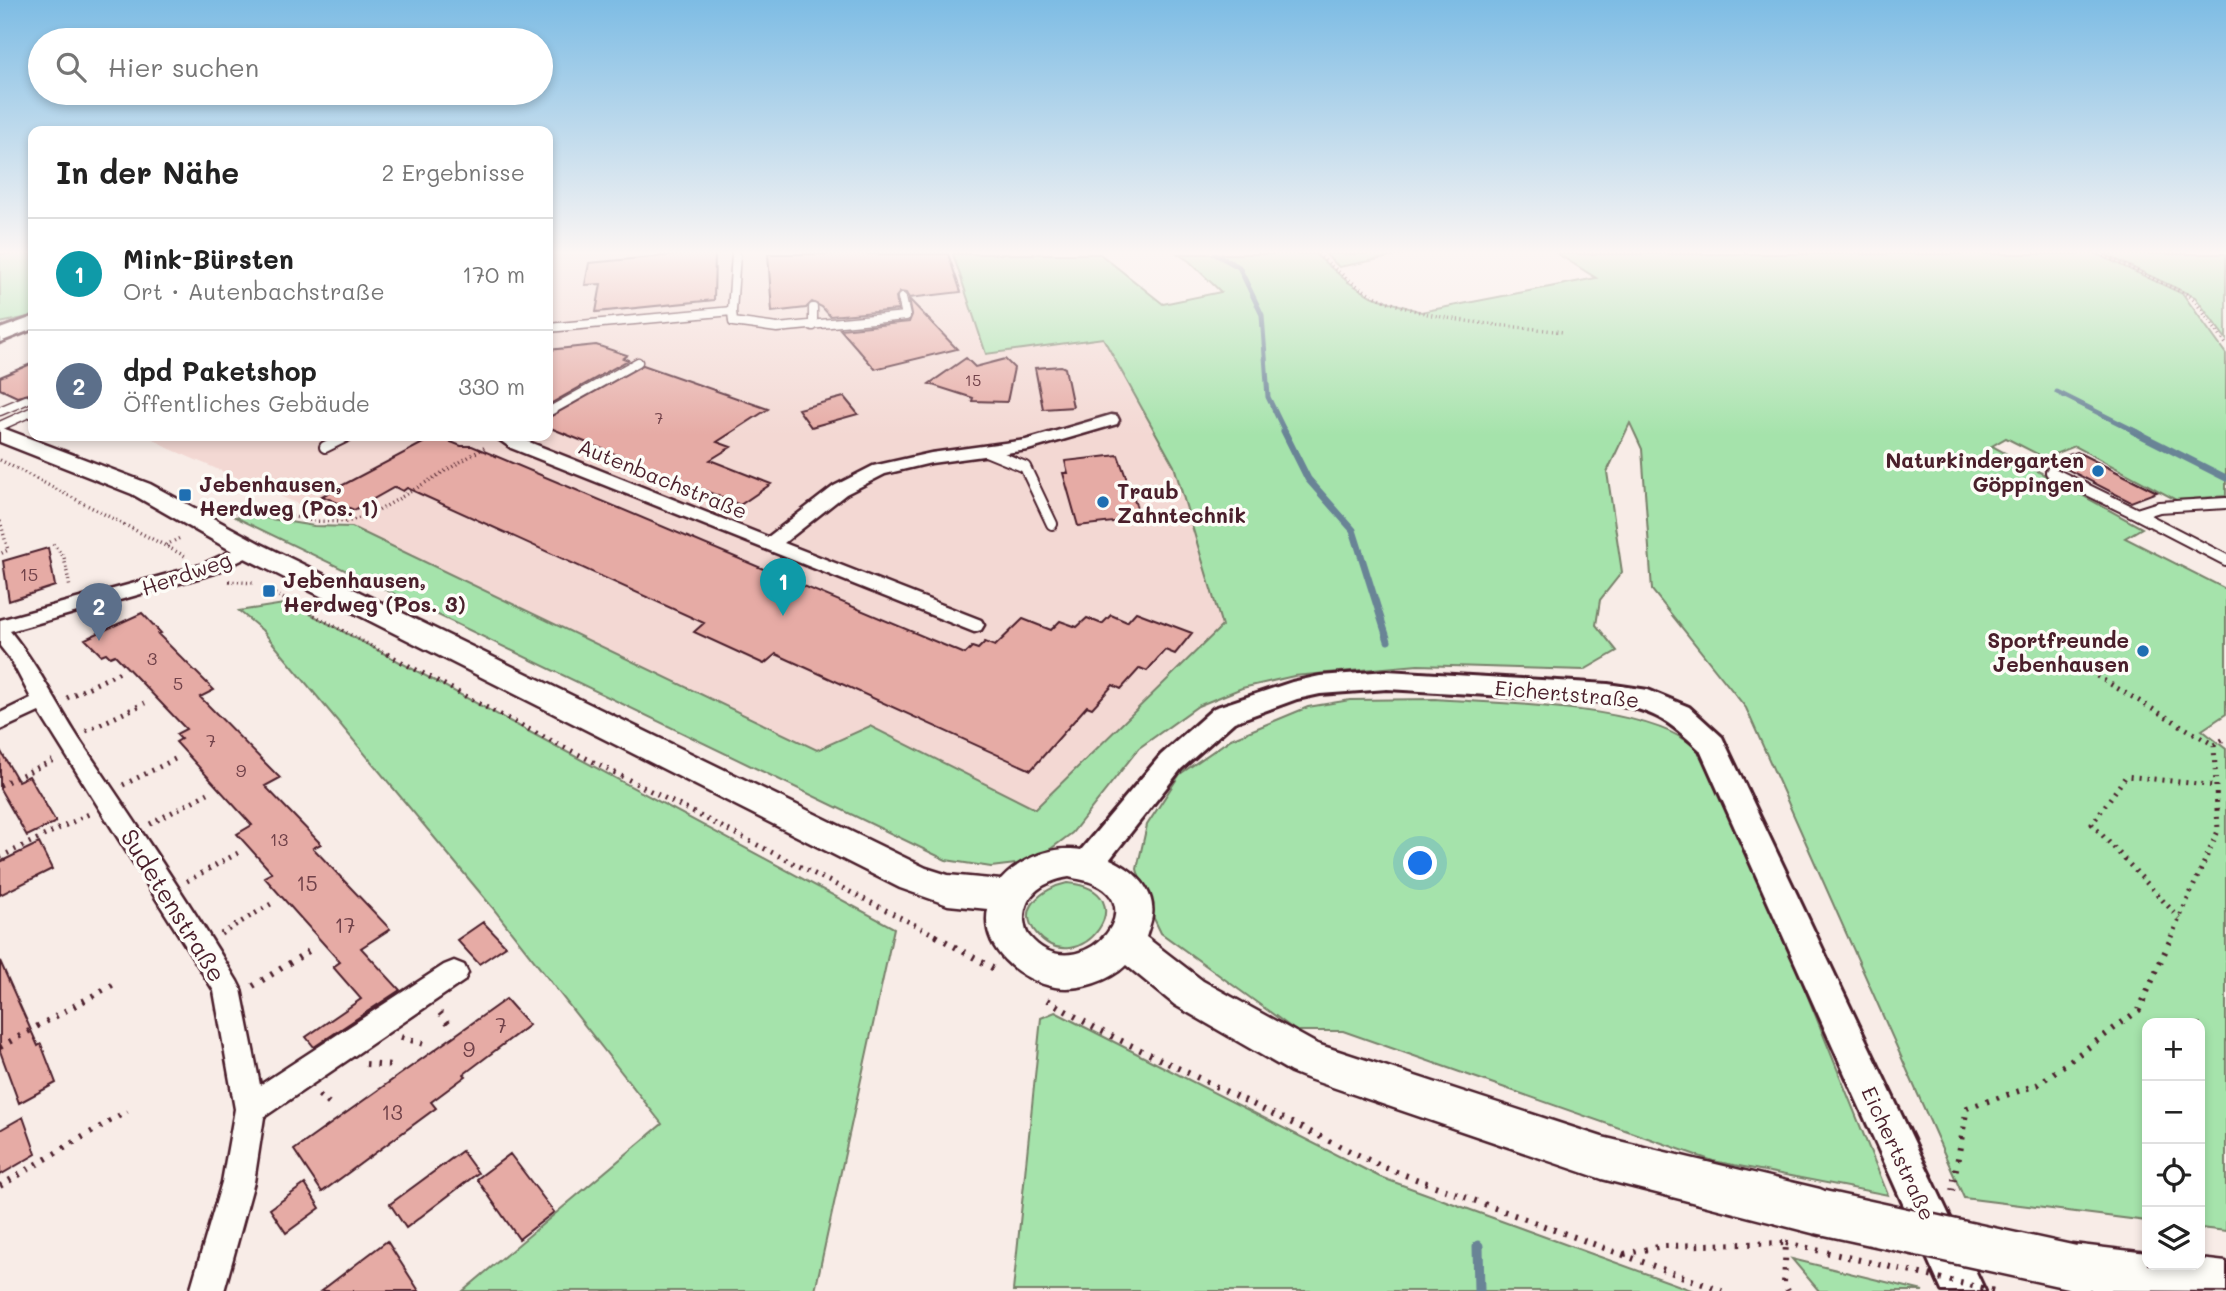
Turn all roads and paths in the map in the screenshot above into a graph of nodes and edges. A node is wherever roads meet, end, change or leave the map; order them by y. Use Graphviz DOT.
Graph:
graph roads {
  1 [pos="689,314"];
  2 [pos="732,314"];
  3 [pos="813,314"];
  4 [pos="906,314"];
  5 [pos="1443,314"];
  6 [pos="2205,314"];
  7 [pos="28,325"];
  8 [pos="813,326"];
  9 [pos="553,328"];
  10 [pos="1563,332"];
  11 [pos="0,336"];
  12 [pos="2226,344"];
  13 [pos="638,362"];
  14 [pos="25,400"];
  15 [pos="0,404"];
  16 [pos="553,409"];
  17 [pos="0,411"];
  18 [pos="28,413"];
  19 [pos="0,418"];
  20 [pos="1111,420"];
  21 [pos="0,426"];
  22 [pos="0,433"];
  23 [pos="337,441"];
  24 [pos="495,441"];
  25 [pos="515,441"];
  26 [pos="325,447"];
  27 [pos="983,450"];
  28 [pos="0,460"];
  29 [pos="2051,472"];
  30 [pos="2226,503"];
  31 [pos="2137,514"];
  32 [pos="0,521"];
  33 [pos="1052,524"];
  34 [pos="205,526"];
  35 [pos="53,544"];
  36 [pos="166,545"];
  37 [pos="769,545"];
  38 [pos="249,548"];
  39 [pos="0,554"];
  40 [pos="2226,560"];
  41 [pos="208,569"];
  42 [pos="73,607"];
  43 [pos="974,625"];
  44 [pos="0,630"];
  45 [pos="2082,668"];
  46 [pos="120,672"];
  47 [pos="145,703"];
  48 [pos="45,704"];
  49 [pos="0,722"];
  50 [pos="2226,738"];
  51 [pos="73,744"];
  52 [pos="2214,745"];
  53 [pos="178,757"];
  54 [pos="0,785"];
  55 [pos="2216,786"];
  56 [pos="208,793"];
  57 [pos="108,799"];
  58 [pos="131,834"];
  59 [pos="239,853"];
  60 [pos="0,857"];
  61 [pos="1087,865"];
  62 [pos="167,892"];
  63 [pos="1010,896"];
  64 [pos="274,902"];
  65 [pos="2180,919"];
  66 [pos="1126,943"];
  67 [pos="201,946"];
  68 [pos="312,949"];
  69 [pos="454,973"];
  70 [pos="114,985"];
  71 [pos="229,1002"];
  72 [pos="0,1047"];
  73 [pos="250,1110"];
  74 [pos="127,1111"];
  75 [pos="0,1186"];
  76 [pos="1918,1194"];
  77 [pos="1786,1243"];
  78 [pos="1623,1254"];
  79 [pos="2226,1286"];
  80 [pos="207,1291"];
  81 [pos="1788,1291"];
  82 [pos="1964,1291"];
  83 [pos="1995,1291"];
  1 -- 9 [label="lane"];
  2 -- 8 [label="lane"];
  3 -- 8 [label="lane"];
  4 -- 8 [label="lane"];
  5 -- 10 [label="path"];
  6 -- 12 [label="path"];
  7 -- 11 [label="street"];
  13 -- 16 [label="lane"];
  14 -- 15 [label="lane"];
  14 -- 17 [label="lane"];
  14 -- 19 [label="lane"];
  18 -- 21 [label="lane"];
  20 -- 27 [label="street"];
  22 -- 34 [label="main road"];
  23 -- 26 [label="lane"];
  24 -- 34 [label="path"];
  25 -- 37 [label="street, Autenbachstraße"];
  27 -- 33 [label="lane"];
  27 -- 37 [label="street"];
  28 -- 36 [label="path"];
  29 -- 31 [label="lane"];
  30 -- 31 [label="lane"];
  31 -- 40 [label="lane"];
  32 -- 39 [label="path"];
  34 -- 36 [label="path"];
  34 -- 38 [label="main road"];
  35 -- 42 [label="path"];
  36 -- 41 [label="path"];
  37 -- 43 [label="street, Autenbachstraße"];
  38 -- 41 [label="street, Herdweg"];
  38 -- 63 [label="main road"];
  41 -- 42 [label="street, Herdweg"];
  42 -- 44 [label="street, Herdweg"];
  44 -- 48 [label="street, Sudetenstraße"];
  45 -- 52 [label="path"];
  46 -- 48 [label="path"];
  47 -- 51 [label="path"];
  48 -- 49 [label="street"];
  48 -- 51 [label="street, Sudetenstraße"];
  50 -- 52 [label="path"];
  51 -- 54 [label="path"];
  51 -- 57 [label="street, Sudetenstraße"];
  52 -- 55 [label="path"];
  53 -- 57 [label="path"];
  55 -- 65 [label="path"];
  55 -- 65 [label="path"];
  56 -- 58 [label="path"];
  57 -- 58 [label="street, Sudetenstraße"];
  57 -- 60 [label="path"];
  58 -- 62 [label="street, Sudetenstraße"];
  59 -- 62 [label="path"];
  61 -- 63 [label="main road"];
  61 -- 66 [label="main road"];
  61 -- 76 [label="street, Eichertstraße"];
  62 -- 67 [label="street, Sudetenstraße"];
  63 -- 66 [label="main road"];
  64 -- 67 [label="path"];
  65 -- 76 [label="path"];
  66 -- 79 [label="main road, bridge"];
  67 -- 71 [label="street, Sudetenstraße"];
  68 -- 71 [label="path"];
  69 -- 73 [label="street"];
  70 -- 72 [label="path"];
  71 -- 73 [label="street, Sudetenstraße"];
  73 -- 80 [label="street, Sudetenstraße"];
  74 -- 75 [label="path"];
  76 -- 82 [label="street, Eichertstraße"];
  77 -- 78 [label="path"];
  77 -- 81 [label="path"];
  77 -- 83 [label="path, bridge"];
}
